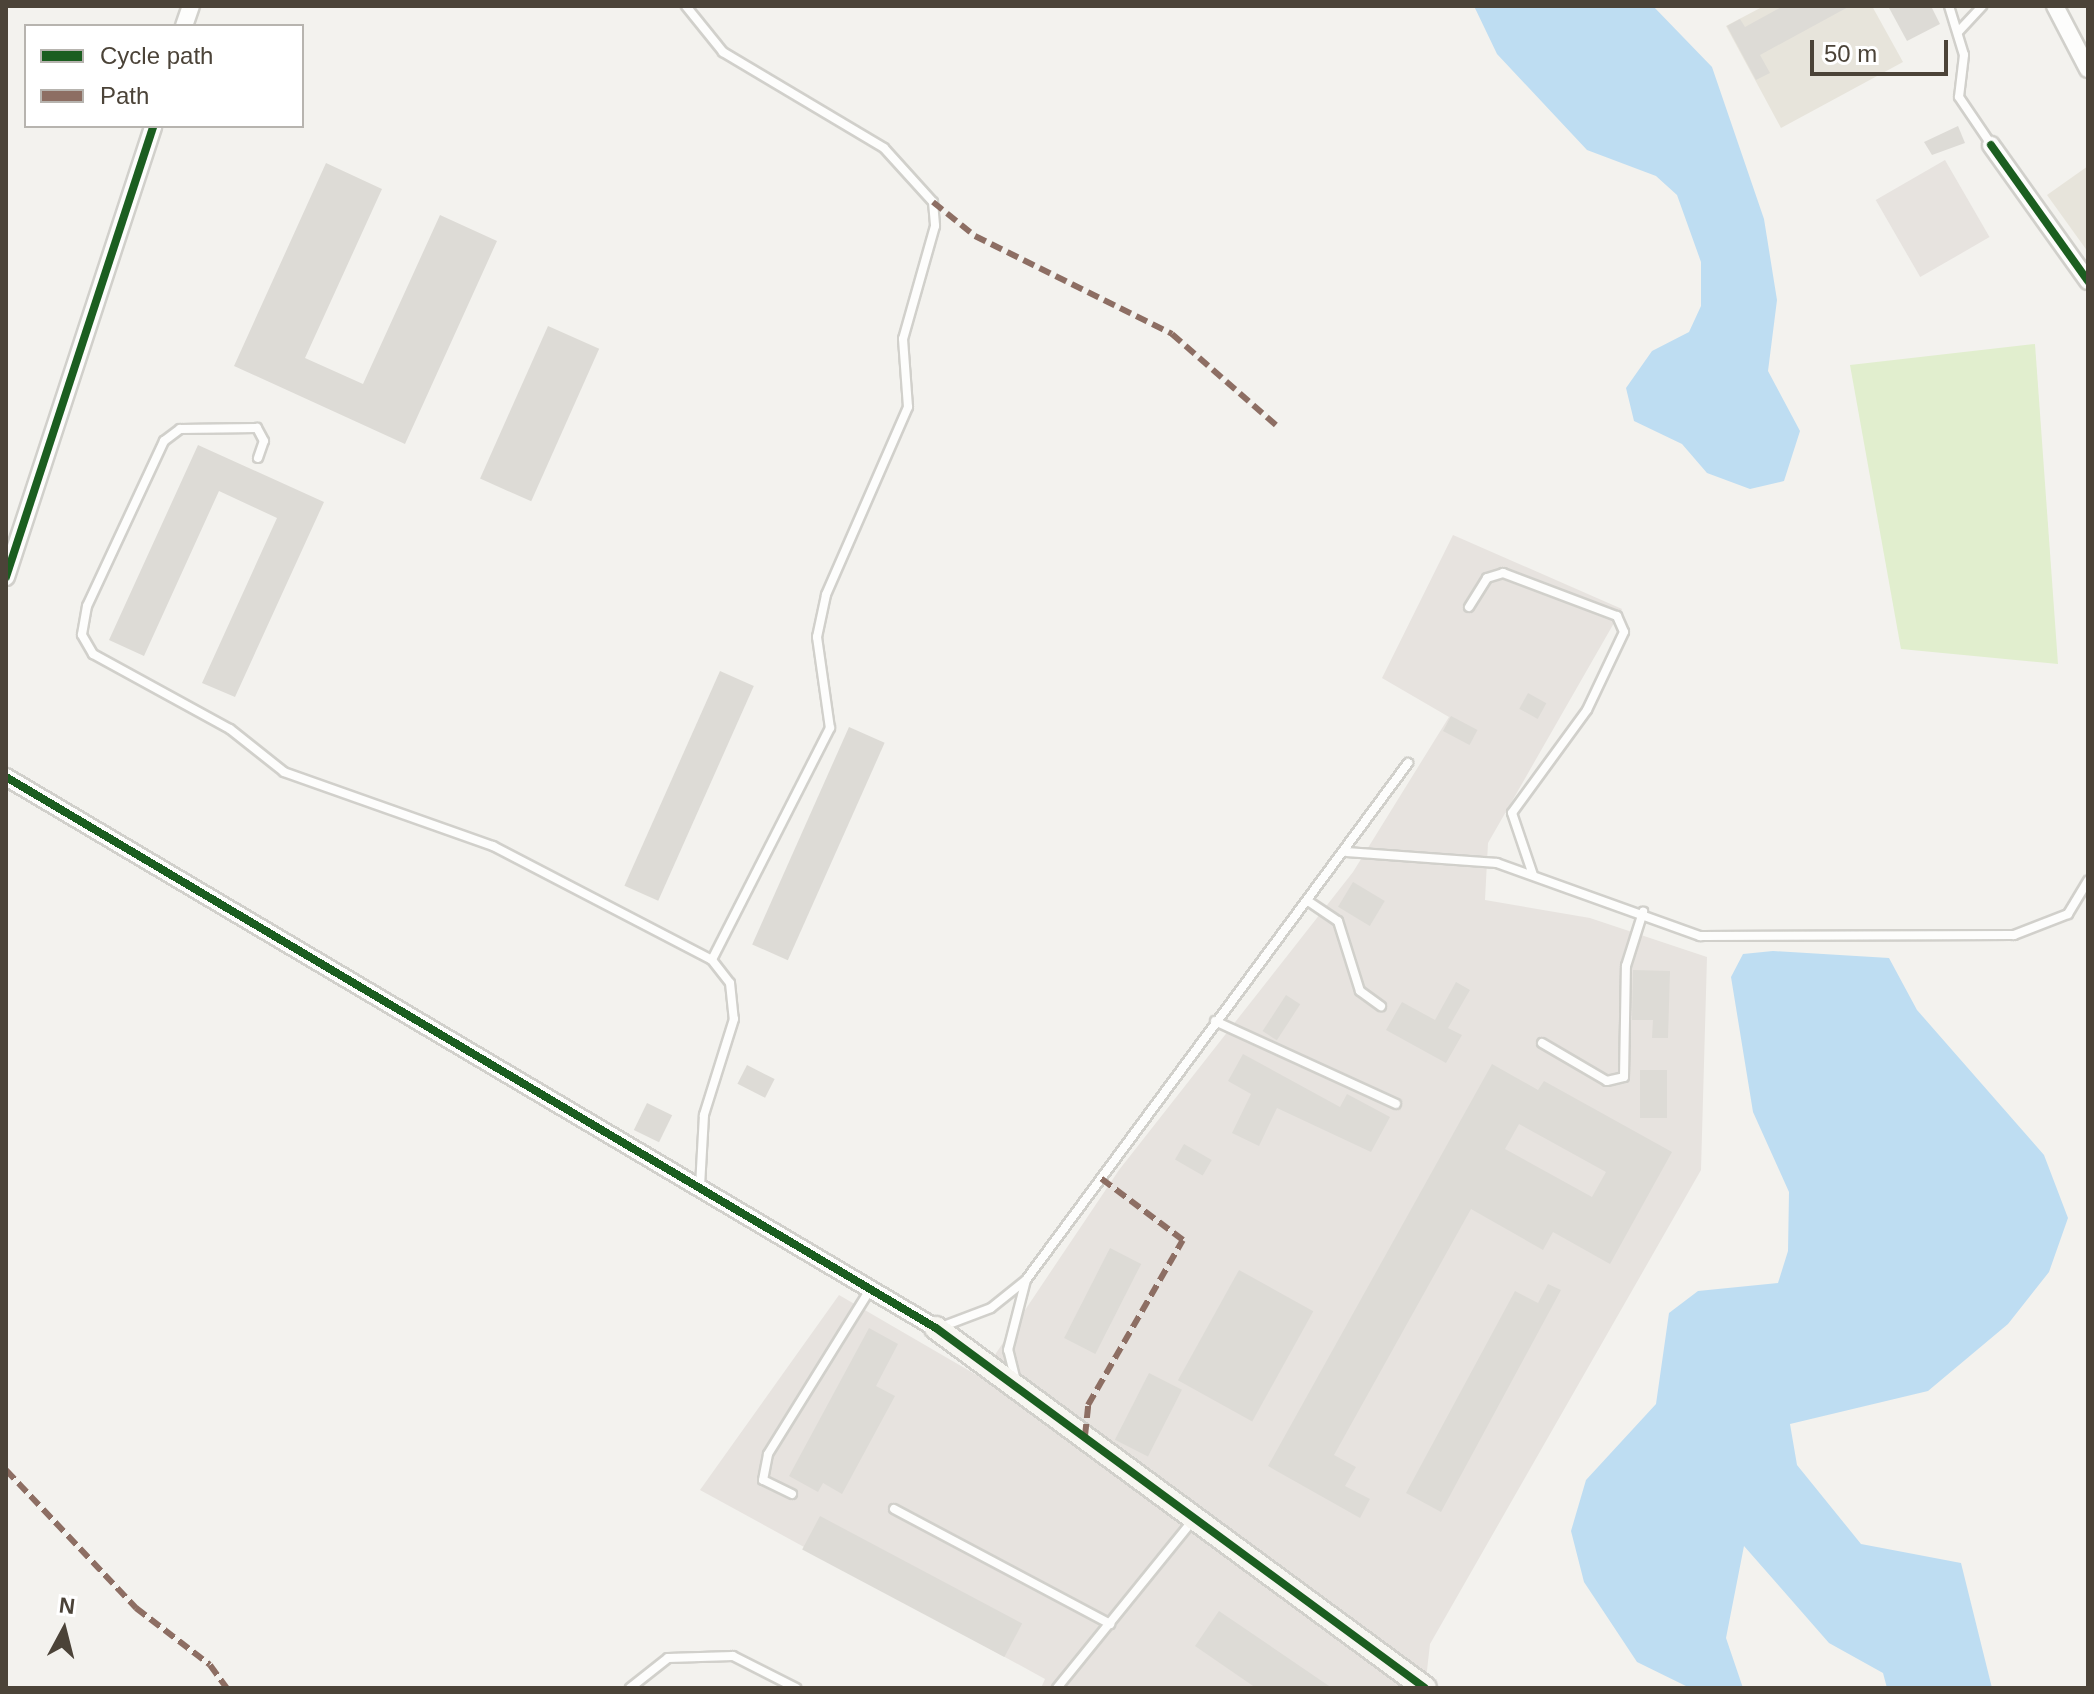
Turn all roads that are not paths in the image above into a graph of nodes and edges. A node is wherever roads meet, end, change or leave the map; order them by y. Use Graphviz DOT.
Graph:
graph roads {
  1 [pos="686,6"];
  2 [pos="1949,6"];
  3 [pos="1982,6"];
  4 [pos="2055,6"];
  5 [pos="1959,31"];
  6 [pos="2088,69"];
  7 [pos="152,128"];
  8 [pos="1991,145"];
  9 [pos="2088,281"];
  10 [pos="258,458"];
  11 [pos="6,577"];
  12 [pos="1469,607"];
  13 [pos="1408,763"];
  14 [pos="6,777"];
  15 [pos="1347,852"];
  16 [pos="1533,875"];
  17 [pos="2088,881"];
  18 [pos="1308,901"];
  19 [pos="1643,912"];
  20 [pos="712,960"];
  21 [pos="1381,1006"];
  22 [pos="1215,1021"];
  23 [pos="1542,1043"];
  24 [pos="1396,1104"];
  25 [pos="700,1192"];
  26 [pos="1026,1280"];
  27 [pos="868,1293"];
  28 [pos="936,1328"];
  29 [pos="1017,1386"];
  30 [pos="792,1494"];
  31 [pos="894,1509"];
  32 [pos="1196,1514"];
  33 [pos="1110,1624"];
  34 [pos="630,1688"];
  35 [pos="796,1688"];
  36 [pos="1057,1688"];
  37 [pos="1425,1688"];
  1 -- 20 [label="lane"];
  2 -- 5 [label="lane"];
  3 -- 5 [label="lane"];
  4 -- 6 [label="street"];
  5 -- 8 [label="lane"];
  7 -- 11 [label="street"];
  8 -- 9 [label="street"];
  10 -- 20 [label="lane"];
  12 -- 16 [label="lane"];
  13 -- 15 [label="lane"];
  14 -- 25 [label="street"];
  15 -- 16 [label="lane"];
  15 -- 18 [label="lane"];
  16 -- 19 [label="lane"];
  17 -- 19 [label="lane"];
  18 -- 21 [label="lane"];
  18 -- 22 [label="lane"];
  19 -- 23 [label="lane"];
  20 -- 25 [label="lane"];
  22 -- 24 [label="lane"];
  22 -- 26 [label="lane"];
  25 -- 27 [label="street"];
  26 -- 28 [label="lane"];
  26 -- 29 [label="lane"];
  27 -- 28 [label="street"];
  27 -- 30 [label="lane"];
  28 -- 29 [label="street"];
  29 -- 32 [label="street"];
  31 -- 33 [label="lane"];
  32 -- 33 [label="lane"];
  32 -- 37 [label="street"];
  33 -- 36 [label="lane"];
  34 -- 35 [label="lane"];
}
